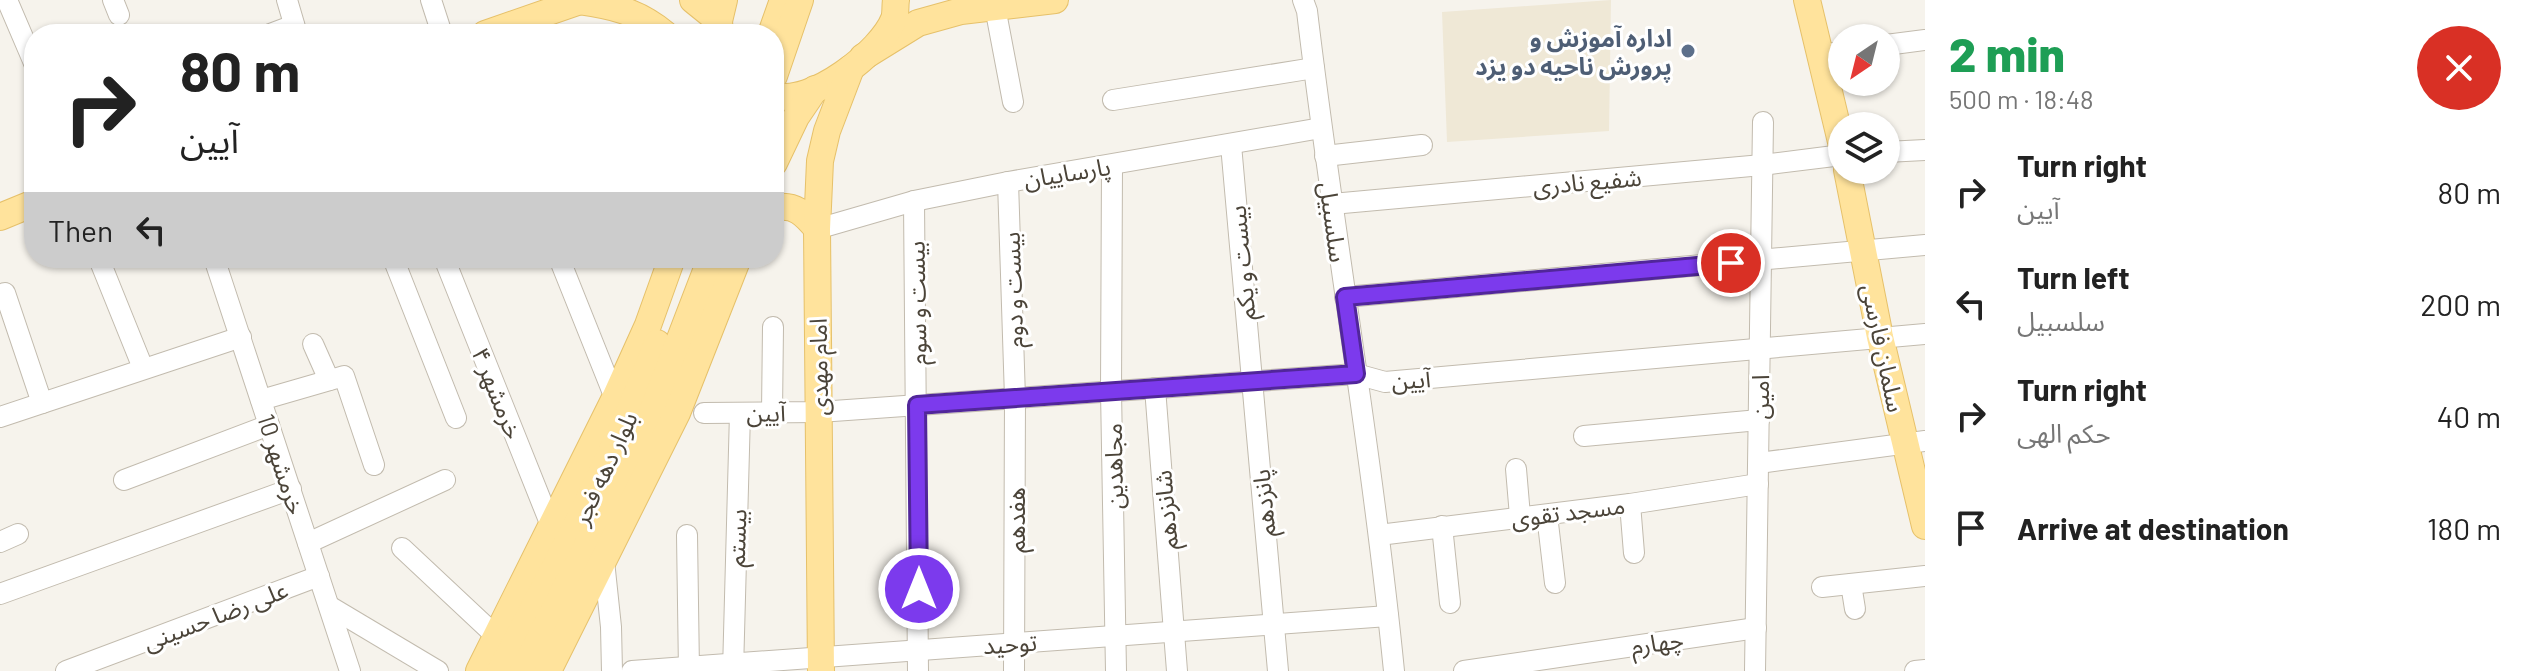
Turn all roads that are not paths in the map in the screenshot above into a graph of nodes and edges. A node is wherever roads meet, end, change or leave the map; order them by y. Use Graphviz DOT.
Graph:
graph roads {
  1 [pos="7,0"];
  2 [pos="287,0"];
  3 [pos="431,0"];
  4 [pos="693,0"];
  5 [pos="896,0"];
  6 [pos="1055,0"];
  7 [pos="1788,0"];
  8 [pos="1807,0"];
  9 [pos="1828,0"];
  10 [pos="580,1"];
  11 [pos="1308,4"];
  12 [pos="545,6"];
  13 [pos="954,6"];
  14 [pos="995,7"];
  15 [pos="721,18"];
  16 [pos="294,24"];
  17 [pos="439,24"];
  18 [pos="506,24"];
  19 [pos="652,24"];
  20 [pos="24,40"];
  21 [pos="1925,40"];
  22 [pos="1900,43"];
  23 [pos="1826,47"];
  24 [pos="857,62"];
  25 [pos="1314,68"];
  26 [pos="815,89"];
  27 [pos="784,97"];
  28 [pos="1113,100"];
  29 [pos="1013,102"];
  30 [pos="1837,112"];
  31 [pos="1763,122"];
  32 [pos="1321,128"];
  33 [pos="784,142"];
  34 [pos="1231,145"];
  35 [pos="1422,145"];
  36 [pos="1925,150"];
  37 [pos="1900,151"];
  38 [pos="1325,156"];
  39 [pos="1828,157"];
  40 [pos="1112,165"];
  41 [pos="1762,165"];
  42 [pos="1008,182"];
  43 [pos="1850,184"];
  44 [pos="914,201"];
  45 [pos="1332,204"];
  46 [pos="784,205"];
  47 [pos="24,207"];
  48 [pos="0,217"];
  49 [pos="817,229"];
  50 [pos="1925,245"];
  51 [pos="1863,249"];
  52 [pos="1761,260"];
  53 [pos="103,268"];
  54 [pos="217,268"];
  55 [pos="397,268"];
  56 [pos="448,268"];
  57 [pos="563,268"];
  58 [pos="668,268"];
  59 [pos="686,268"];
  60 [pos="707,268"];
  61 [pos="734,268"];
  62 [pos="5,293"];
  63 [pos="1345,297"];
  64 [pos="773,327"];
  65 [pos="1925,334"];
  66 [pos="241,337"];
  67 [pos="1880,337"];
  68 [pos="313,344"];
  69 [pos="1759,348"];
  70 [pos="143,368"];
  71 [pos="1356,374"];
  72 [pos="329,380"];
  73 [pos="1252,381"];
  74 [pos="1155,388"];
  75 [pos="1111,391"];
  76 [pos="615,398"];
  77 [pos="1015,398"];
  78 [pos="261,400"];
  79 [pos="42,403"];
  80 [pos="917,405"];
  81 [pos="772,412"];
  82 [pos="819,412"];
  83 [pos="704,413"];
  84 [pos="740,413"];
  85 [pos="0,417"];
  86 [pos="456,418"];
  87 [pos="1759,420"];
  88 [pos="269,425"];
  89 [pos="1584,436"];
  90 [pos="1915,442"];
  91 [pos="374,465"];
  92 [pos="1516,469"];
  93 [pos="1759,474"];
  94 [pos="124,480"];
  95 [pos="445,480"];
  96 [pos="291,489"];
  97 [pos="1630,504"];
  98 [pos="1547,515"];
  99 [pos="1520,516"];
  100 [pos="1442,526"];
  101 [pos="1925,526"];
  102 [pos="552,528"];
  103 [pos="687,535"];
  104 [pos="1379,535"];
  105 [pos="308,543"];
  106 [pos="402,548"];
  107 [pos="1634,553"];
  108 [pos="604,561"];
  109 [pos="319,576"];
  110 [pos="1925,576"];
  111 [pos="1555,583"];
  112 [pos="1851,584"];
  113 [pos="1822,587"];
  114 [pos="0,594"];
  115 [pos="1450,603"];
  116 [pos="329,606"];
  117 [pos="1855,609"];
  118 [pos="1388,616"];
  119 [pos="1274,624"];
  120 [pos="1756,628"];
  121 [pos="1175,631"];
  122 [pos="1116,636"];
  123 [pos="497,637"];
  124 [pos="1015,643"];
  125 [pos="919,650"];
  126 [pos="821,664"];
  127 [pos="733,667"];
  128 [pos="689,669"];
  129 [pos="1925,670"];
  130 [pos="66,671"];
  131 [pos="350,671"];
  132 [pos="438,671"];
  133 [pos="479,671"];
  134 [pos="500,671"];
  135 [pos="523,671"];
  136 [pos="548,671"];
  137 [pos="612,671"];
  138 [pos="632,671"];
  139 [pos="918,671"];
  140 [pos="1014,671"];
  141 [pos="1116,671"];
  142 [pos="1177,671"];
  143 [pos="1278,671"];
  144 [pos="1394,671"];
  145 [pos="1464,671"];
  146 [pos="1755,671"];
  147 [pos="1915,671"];
  1 -- 20 [label="street"];
  2 -- 16 [label="street"];
  3 -- 17 [label="street"];
  4 -- 15 [label="main road"];
  5 -- 24 [label="main road"];
  6 -- 14 [label="main road"];
  7 -- 23 [label="main road"];
  8 -- 23 [label="main road"];
  9 -- 23 [label="main road"];
  10 -- 12 [label="main road"];
  10 -- 19 [label="main road"];
  11 -- 25 [label="street, سلسبیل"];
  12 -- 18 [label="main road"];
  13 -- 14 [label="main road"];
  13 -- 24 [label="main road"];
  14 -- 29 [label="street"];
  21 -- 22 [label="street"];
  23 -- 30 [label="main road"];
  24 -- 26 [label="main road"];
  24 -- 49 [label="main road, امام مهدی"];
  25 -- 28 [label="street"];
  25 -- 32 [label="street, سلسبیل"];
  26 -- 27 [label="main road"];
  26 -- 33 [label="main road"];
  31 -- 41 [label="street, امین"];
  32 -- 34 [label="street, پارساییان"];
  32 -- 38 [label="street, سلسبیل"];
  34 -- 40 [label="street, پارساییان"];
  34 -- 73 [label="street, بیست و یکم"];
  35 -- 38 [label="street"];
  36 -- 37 [label="street"];
  38 -- 45 [label="street, سلسبیل"];
  39 -- 41 [label="street, شفیع نادری"];
  40 -- 42 [label="street, پارساییان"];
  40 -- 75 [label="street, مجاهدین"];
  41 -- 45 [label="street, شفیع نادری"];
  41 -- 52 [label="street, امین"];
  42 -- 44 [label="street, پارساییان"];
  42 -- 77 [label="street, بیست و دوم"];
  43 -- 51 [label="main road, سلمان فارسی"];
  44 -- 49 [label="street, پارساییان"];
  44 -- 80 [label="street, بیست و سوم"];
  45 -- 63 [label="street, سلسبیل"];
  46 -- 49 [label="main road"];
  47 -- 48 [label="main road"];
  49 -- 82 [label="main road, امام مهدی"];
  50 -- 51 [label="street"];
  51 -- 52 [label="street"];
  51 -- 67 [label="main road, سلمان فارسی"];
  52 -- 63 [label="street"];
  52 -- 69 [label="street, امین"];
  53 -- 70 [label="street"];
  54 -- 66 [label="street, خرمشهر 10"];
  55 -- 86 [label="street"];
  56 -- 102 [label="street, خرمشهر ۴"];
  57 -- 76 [label="street"];
  58 -- 76 [label="main road"];
  59 -- 134 [label="main road, بلوار دهه فجر"];
  60 -- 135 [label="main road, بلوار دهه فجر"];
  61 -- 108 [label="main road"];
  62 -- 79 [label="street"];
  63 -- 71 [label="street, سلسبیل"];
  64 -- 81 [label="street"];
  65 -- 67 [label="street, آیین"];
  66 -- 70 [label="street"];
  66 -- 78 [label="street, خرمشهر 10"];
  67 -- 69 [label="street, آیین"];
  67 -- 90 [label="main road, سلمان فارسی"];
  68 -- 72 [label="street"];
  69 -- 71 [label="street, آیین"];
  69 -- 87 [label="street, امین"];
  70 -- 79 [label="street"];
  71 -- 73 [label="street, آیین"];
  71 -- 104 [label="street, سلسبیل"];
  72 -- 78 [label="street"];
  72 -- 91 [label="street"];
  73 -- 74 [label="street, آیین"];
  73 -- 119 [label="street, پانزدهم"];
  74 -- 75 [label="street, آیین"];
  74 -- 121 [label="street, شانزدهم"];
  75 -- 77 [label="street, آیین"];
  75 -- 122 [label="street, مجاهدین"];
  76 -- 102 [label="main road"];
  77 -- 80 [label="street, آیین"];
  77 -- 124 [label="street, هفدهم"];
  78 -- 88 [label="street, خرمشهر 10"];
  79 -- 85 [label="street"];
  80 -- 82 [label="street, آیین"];
  80 -- 125 [label="street, بیست و سوم"];
  81 -- 82 [label="street, آیین"];
  81 -- 84 [label="street, آیین"];
  82 -- 126 [label="main road, امام مهدی"];
  83 -- 84 [label="street, آیین"];
  84 -- 127 [label="street, بیستم"];
  87 -- 89 [label="street"];
  87 -- 93 [label="street, امین"];
  88 -- 94 [label="street"];
  88 -- 96 [label="street, خرمشهر 10"];
  90 -- 93 [label="street, مسجد تقوی"];
  90 -- 101 [label="main road, سلمان فارسی"];
  92 -- 99 [label="street"];
  93 -- 97 [label="street, مسجد تقوی"];
  93 -- 120 [label="street, امین"];
  95 -- 105 [label="street"];
  96 -- 105 [label="street, خرمشهر 10"];
  96 -- 114 [label="street"];
  97 -- 98 [label="street, مسجد تقوی"];
  97 -- 107 [label="street"];
  98 -- 99 [label="street, مسجد تقوی"];
  98 -- 111 [label="street"];
  99 -- 100 [label="street, مسجد تقوی"];
  100 -- 104 [label="street, مسجد تقوی"];
  100 -- 115 [label="street"];
  102 -- 123 [label="main road"];
  103 -- 128 [label="street"];
  104 -- 118 [label="street, سلسبیل"];
  105 -- 109 [label="street, خرمشهر 10"];
  106 -- 123 [label="street"];
  108 -- 136 [label="main road"];
  108 -- 137 [label="street"];
  109 -- 116 [label="street, خرمشهر 10"];
  109 -- 130 [label="street, علی رضا حسینی"];
  110 -- 112 [label="street"];
  112 -- 113 [label="street"];
  112 -- 117 [label="street"];
  116 -- 131 [label="street, خرمشهر 10"];
  116 -- 132 [label="street"];
  118 -- 119 [label="street, توحید"];
  118 -- 144 [label="street, سلسبیل"];
  119 -- 121 [label="street, توحید"];
  119 -- 143 [label="street, پانزدهم"];
  120 -- 145 [label="street, چهارم"];
  120 -- 146 [label="street, امین"];
  121 -- 122 [label="street, توحید"];
  121 -- 142 [label="street, شانزدهم"];
  122 -- 124 [label="street, توحید"];
  122 -- 141 [label="street, مجاهدین"];
  123 -- 133 [label="main road"];
  124 -- 125 [label="street, توحید"];
  124 -- 140 [label="street, هفدهم"];
  125 -- 126 [label="street, توحید"];
  125 -- 139 [label="street, بیست و سوم"];
  126 -- 127 [label="street, توحید"];
  127 -- 128 [label="street, توحید"];
  128 -- 138 [label="street, توحید"];
  129 -- 147 [label="street"];
}
